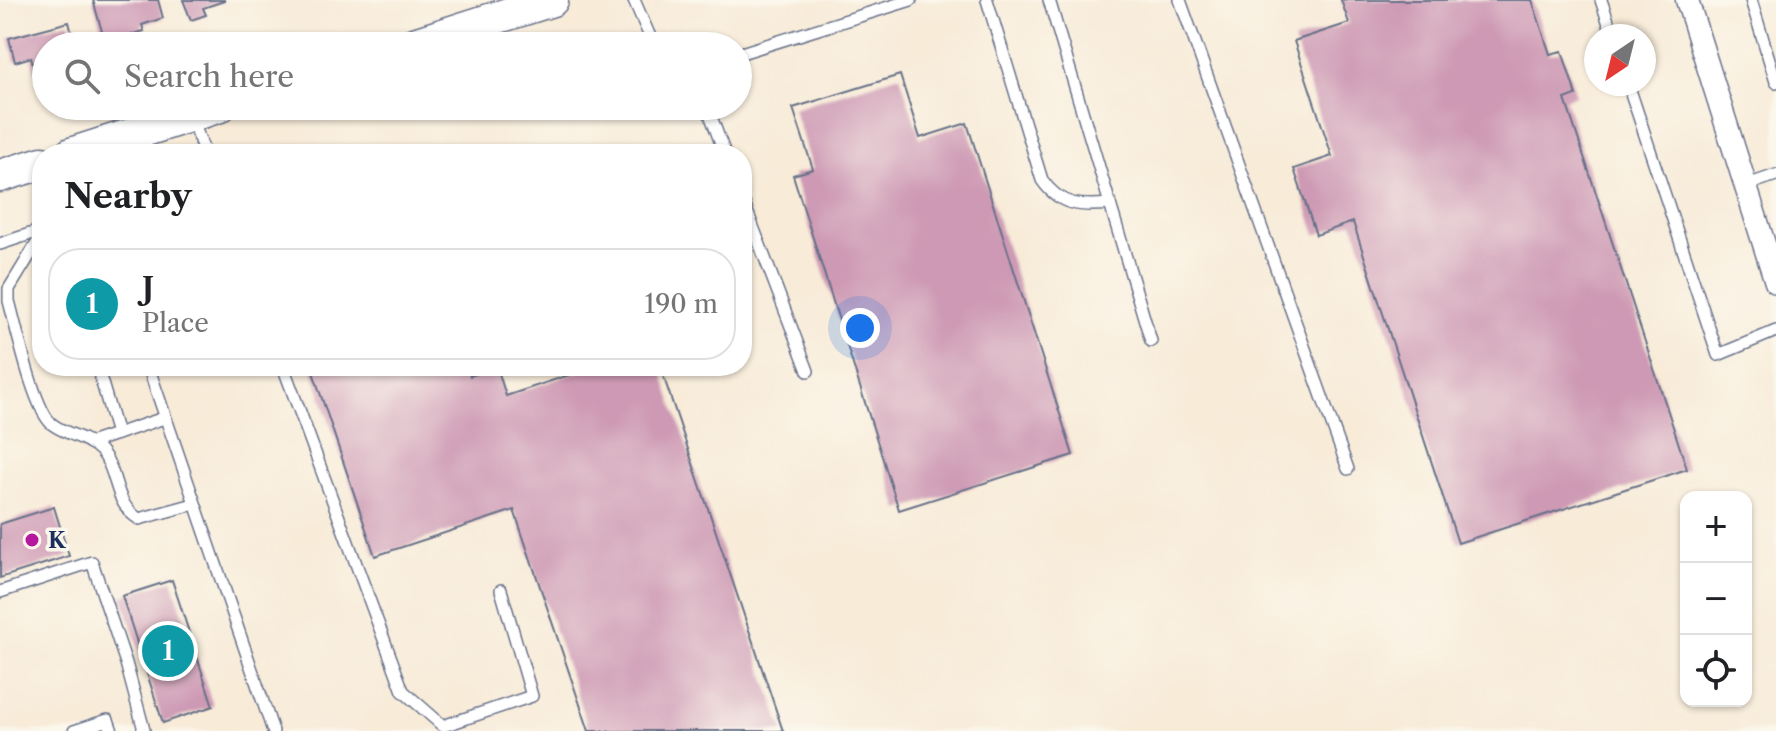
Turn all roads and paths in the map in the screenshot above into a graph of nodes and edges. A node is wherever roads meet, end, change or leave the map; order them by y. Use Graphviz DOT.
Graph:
graph roads {
  1 [pos="552,0"];
  2 [pos="634,0"];
  3 [pos="911,0"];
  4 [pos="987,0"];
  5 [pos="1049,0"];
  6 [pos="1180,0"];
  7 [pos="1601,0"];
  8 [pos="1687,0"];
  9 [pos="1751,0"];
  10 [pos="1609,24"];
  11 [pos="452,32"];
  12 [pos="648,32"];
  13 [pos="752,50"];
  14 [pos="1776,82"];
  15 [pos="1632,96"];
  16 [pos="178,120"];
  17 [pos="206,120"];
  18 [pos="712,120"];
  19 [pos="105,144"];
  20 [pos="205,144"];
  21 [pos="721,144"];
  22 [pos="32,166"];
  23 [pos="1776,175"];
  24 [pos="0,176"];
  25 [pos="1744,186"];
  26 [pos="1110,204"];
  27 [pos="752,224"];
  28 [pos="32,235"];
  29 [pos="0,244"];
  30 [pos="32,249"];
  31 [pos="1776,282"];
  32 [pos="1776,331"];
  33 [pos="1151,341"];
  34 [pos="808,371"];
  35 [pos="100,376"];
  36 [pos="151,376"];
  37 [pos="287,376"];
  38 [pos="164,418"];
  39 [pos="117,434"];
  40 [pos="90,443"];
  41 [pos="1348,469"];
  42 [pos="194,504"];
  43 [pos="501,590"];
  44 [pos="0,592"];
  45 [pos="74,731"];
  46 [pos="112,731"];
  47 [pos="142,731"];
  48 [pos="273,731"];
  1 -- 11 [label="street"];
  2 -- 12 [label="lane"];
  3 -- 13 [label="lane"];
  4 -- 26 [label="lane"];
  5 -- 26 [label="lane"];
  6 -- 41 [label="lane"];
  7 -- 10 [label="lane"];
  8 -- 25 [label="street"];
  9 -- 14 [label="lane"];
  15 -- 32 [label="lane"];
  16 -- 19 [label="street"];
  17 -- 20 [label="lane"];
  18 -- 21 [label="lane"];
  22 -- 24 [label="street"];
  23 -- 25 [label="lane"];
  25 -- 31 [label="street"];
  26 -- 33 [label="lane"];
  27 -- 34 [label="lane"];
  28 -- 29 [label="lane"];
  30 -- 40 [label="lane"];
  35 -- 39 [label="lane"];
  36 -- 38 [label="lane"];
  37 -- 43 [label="lane"];
  38 -- 39 [label="lane"];
  38 -- 42 [label="lane"];
  39 -- 40 [label="lane"];
  40 -- 42 [label="lane"];
  42 -- 48 [label="lane"];
  44 -- 47 [label="lane"];
  45 -- 46 [label="lane"];
}
